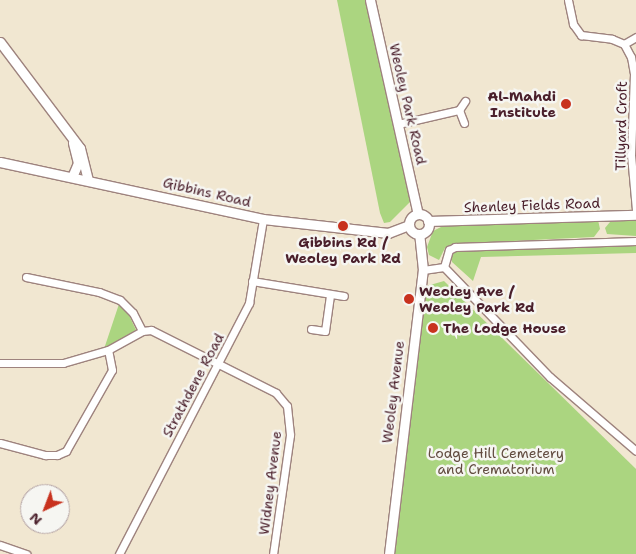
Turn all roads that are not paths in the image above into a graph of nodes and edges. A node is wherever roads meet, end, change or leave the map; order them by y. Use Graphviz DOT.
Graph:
graph roads {
  1 [pos="370,0"];
  2 [pos="568,0"];
  3 [pos="636,37"];
  4 [pos="0,42"];
  5 [pos="624,44"];
  6 [pos="465,101"];
  7 [pos="459,110"];
  8 [pos="464,123"];
  9 [pos="398,124"];
  10 [pos="72,139"];
  11 [pos="0,162"];
  12 [pos="72,177"];
  13 [pos="88,179"];
  14 [pos="636,210"];
  15 [pos="418,214"];
  16 [pos="636,215"];
  17 [pos="263,219"];
  18 [pos="428,221"];
  19 [pos="409,225"];
  20 [pos="419,234"];
  21 [pos="636,240"];
  22 [pos="444,267"];
  23 [pos="423,270"];
  24 [pos="26,277"];
  25 [pos="252,281"];
  26 [pos="330,295"];
  27 [pos="344,296"];
  28 [pos="311,329"];
  29 [pos="142,331"];
  30 [pos="108,350"];
  31 [pos="0,363"];
  32 [pos="219,363"];
  33 [pos="0,443"];
  34 [pos="636,451"];
  35 [pos="0,544"];
  36 [pos="26,554"];
  37 [pos="119,554"];
  38 [pos="273,554"];
  39 [pos="389,554"];
  1 -- 9 [label="street, Weoley Park Road"];
  2 -- 5 [label="street"];
  3 -- 5 [label="street"];
  4 -- 10 [label="street"];
  5 -- 14 [label="street, Tillyard Croft"];
  6 -- 7 [label="street"];
  7 -- 8 [label="street"];
  7 -- 9 [label="street"];
  9 -- 15 [label="street, Weoley Park Road"];
  10 -- 12 [label="street"];
  10 -- 13 [label="street"];
  11 -- 12 [label="street, Gibbins Road"];
  12 -- 13 [label="street, Gibbins Road"];
  13 -- 17 [label="street, Gibbins Road"];
  15 -- 18 [label="street"];
  15 -- 19 [label="street"];
  16 -- 18 [label="street, Shenley Fields Road"];
  17 -- 19 [label="street, Gibbins Road"];
  17 -- 25 [label="street, Strathdene Road"];
  18 -- 20 [label="street"];
  19 -- 20 [label="street"];
  20 -- 23 [label="street, Weoley Avenue"];
  21 -- 22 [label="street"];
  22 -- 23 [label="street"];
  22 -- 34 [label="street"];
  23 -- 39 [label="street, Weoley Avenue"];
  24 -- 29 [label="street"];
  25 -- 26 [label="street"];
  25 -- 32 [label="street, Strathdene Road"];
  26 -- 27 [label="street"];
  26 -- 28 [label="street"];
  29 -- 30 [label="street"];
  29 -- 32 [label="street, Widney Avenue"];
  30 -- 31 [label="street"];
  30 -- 33 [label="street"];
  32 -- 37 [label="street, Strathdene Road"];
  32 -- 38 [label="street, Widney Avenue"];
  35 -- 36 [label="street"];
}
